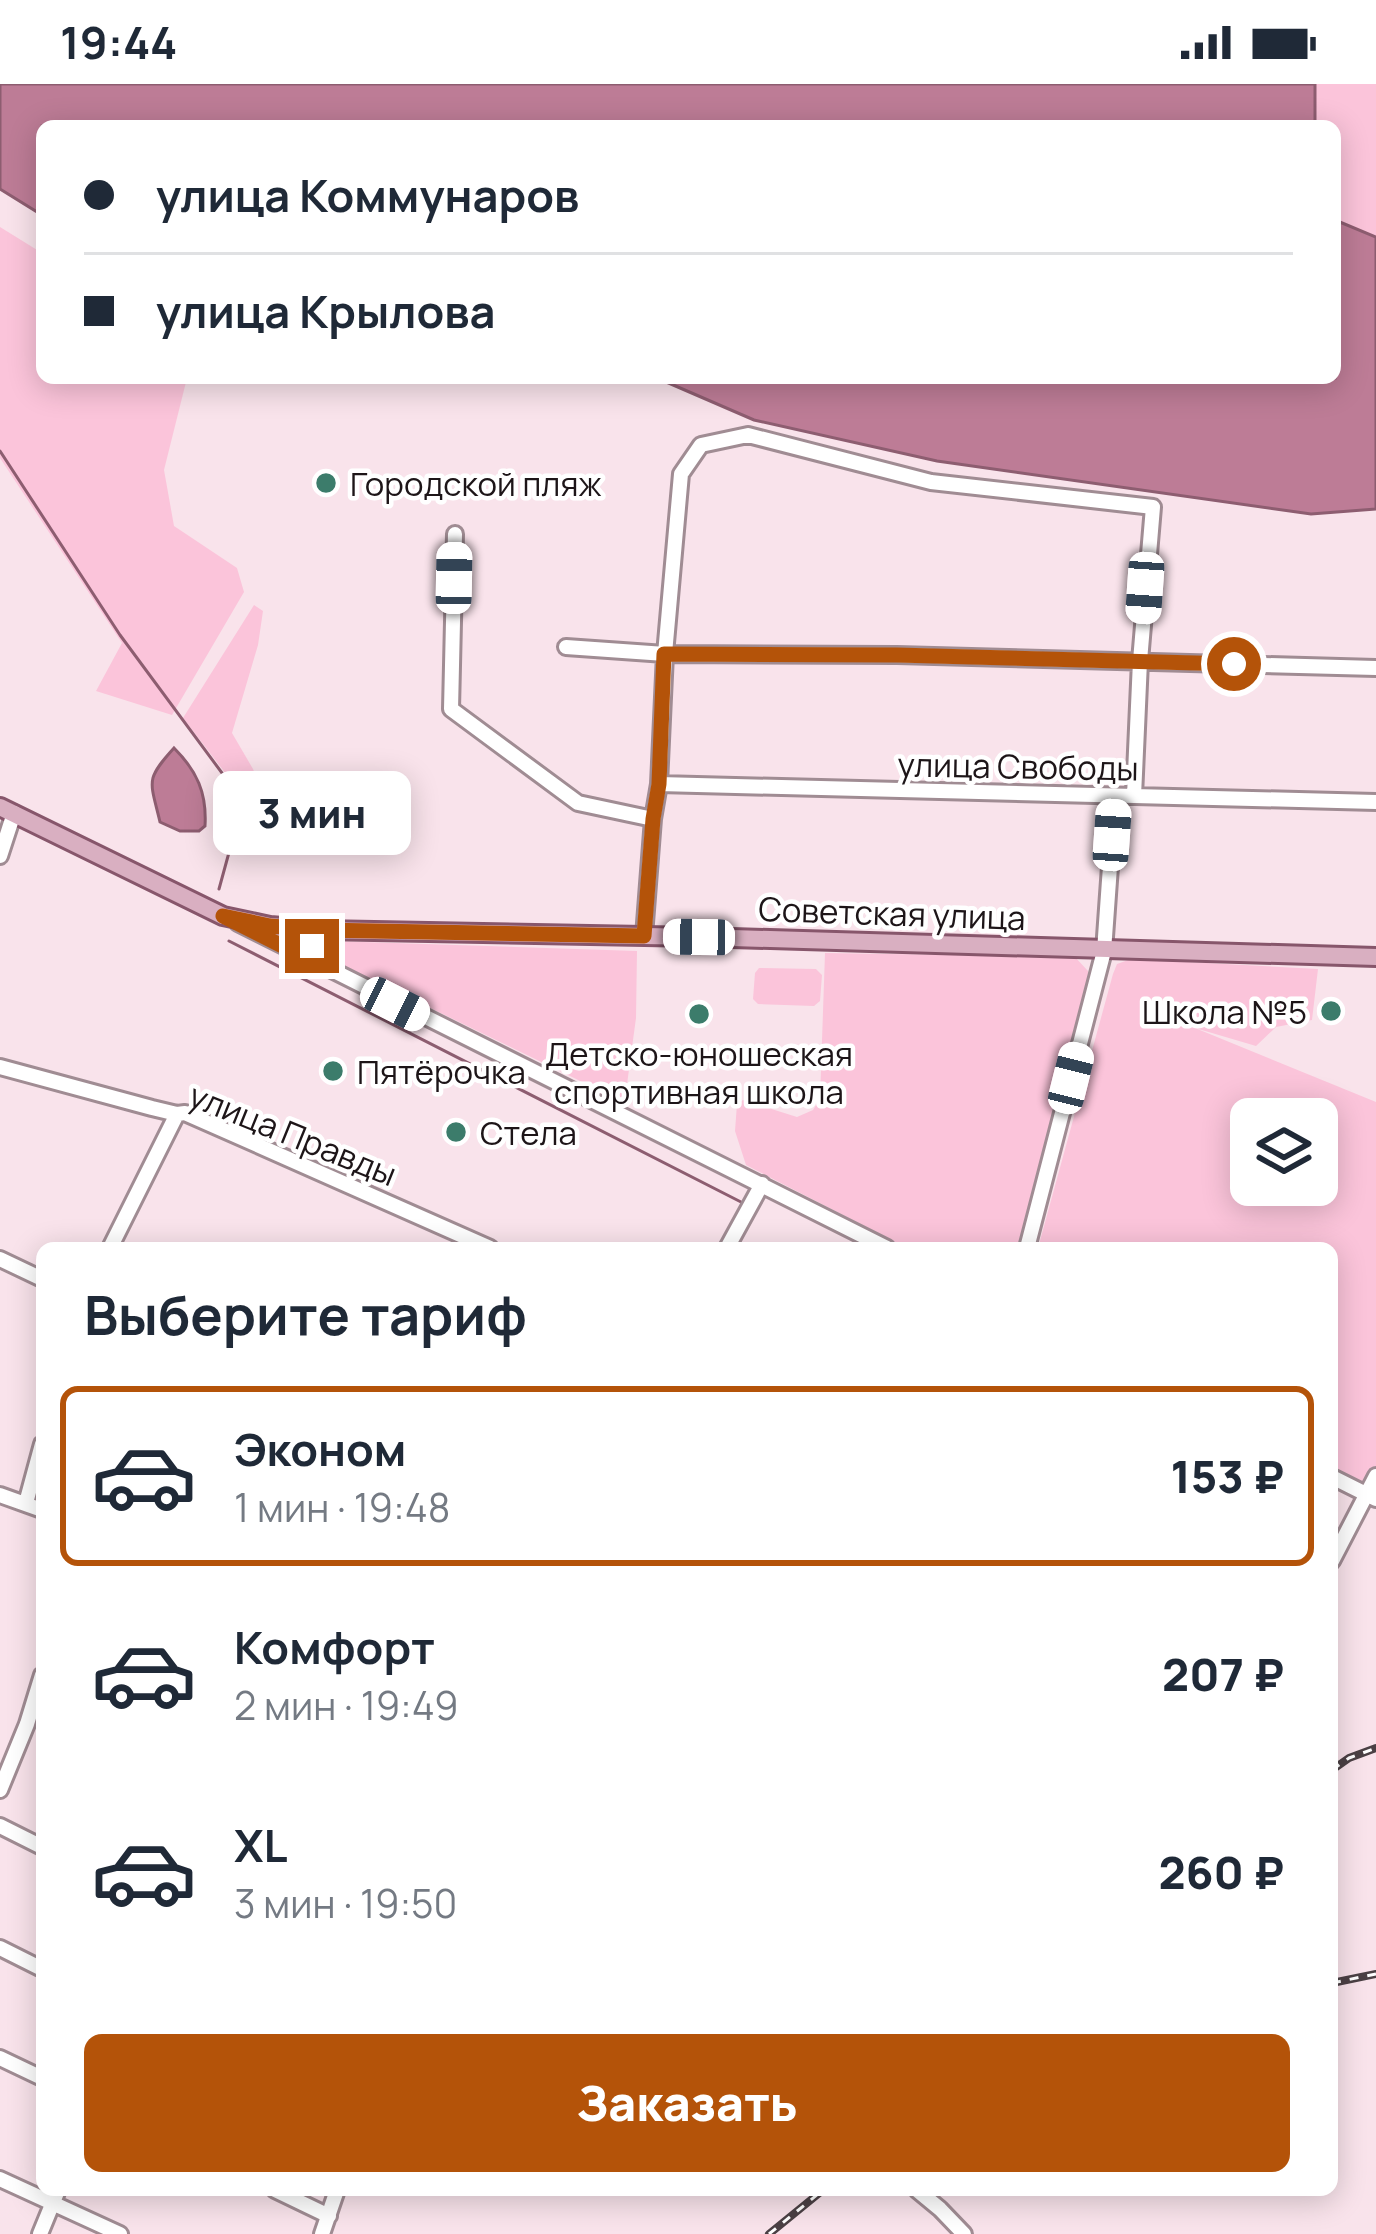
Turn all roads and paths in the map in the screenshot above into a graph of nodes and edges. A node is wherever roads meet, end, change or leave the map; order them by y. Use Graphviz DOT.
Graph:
graph roads {
  1 [pos="455,534"];
  2 [pos="566,647"];
  3 [pos="664,654"];
  4 [pos="1140,661"];
  5 [pos="1376,668"];
  6 [pos="659,784"];
  7 [pos="1115,796"];
  8 [pos="1134,796"];
  9 [pos="1376,802"];
  10 [pos="7,810"];
  11 [pos="653,819"];
  12 [pos="0,856"];
  13 [pos="223,916"];
  14 [pos="320,930"];
  15 [pos="644,936"];
  16 [pos="1104,951"];
  17 [pos="1376,957"];
  18 [pos="322,966"];
  19 [pos="0,1067"];
  20 [pos="178,1114"];
  21 [pos="762,1184"];
  22 [pos="113,1242"];
  23 [pos="477,1242"];
  24 [pos="731,1242"];
  25 [pos="875,1242"];
  26 [pos="1029,1242"];
  27 [pos="0,1259"];
  28 [pos="36,1276"];
  29 [pos="36,1466"];
  30 [pos="1376,1476"];
  31 [pos="1338,1481"];
  32 [pos="0,1495"];
  33 [pos="1372,1497"];
  34 [pos="26,1503"];
  35 [pos="36,1507"];
  36 [pos="1338,1551"];
  37 [pos="35,1727"];
  38 [pos="0,1790"];
  39 [pos="0,1826"];
  40 [pos="36,1844"];
  41 [pos="0,1948"];
  42 [pos="36,1966"];
  43 [pos="0,2059"];
  44 [pos="36,2075"];
  45 [pos="0,2179"];
  46 [pos="36,2191"];
  47 [pos="287,2196"];
  48 [pos="335,2196"];
  49 [pos="924,2196"];
  50 [pos="55,2197"];
  51 [pos="329,2216"];
  52 [pos="40,2234"];
  53 [pos="120,2234"];
  54 [pos="322,2234"];
  55 [pos="964,2234"];
  1 -- 11 [label="street"];
  2 -- 3 [label="street"];
  3 -- 4 [label="street"];
  3 -- 4 [label="street"];
  3 -- 6 [label="street"];
  4 -- 5 [label="street"];
  4 -- 8 [label="street"];
  6 -- 7 [label="street, улица Свободы"];
  6 -- 11 [label="street"];
  7 -- 8 [label="street, улица Свободы"];
  7 -- 16 [label="street"];
  8 -- 9 [label="street, улица Свободы"];
  10 -- 12 [label="street"];
  10 -- 13 [label="main road, Советская улица"];
  11 -- 15 [label="street"];
  13 -- 14 [label="main road, Советская улица"];
  13 -- 18 [label="street"];
  14 -- 15 [label="main road, Советская улица"];
  14 -- 18 [label="street"];
  15 -- 16 [label="main road, Советская улица"];
  16 -- 17 [label="main road, Советская улица"];
  16 -- 26 [label="street"];
  18 -- 21 [label="street"];
  19 -- 20 [label="street, улица Правды"];
  20 -- 22 [label="street"];
  20 -- 23 [label="street, улица Правды"];
  21 -- 24 [label="street"];
  21 -- 25 [label="street"];
  27 -- 28 [label="street"];
  29 -- 34 [label="street"];
  30 -- 33 [label="street"];
  31 -- 33 [label="street"];
  32 -- 34 [label="street"];
  33 -- 36 [label="street"];
  34 -- 35 [label="street"];
  37 -- 38 [label="street"];
  39 -- 40 [label="street"];
  41 -- 42 [label="street"];
  43 -- 44 [label="street"];
  45 -- 46 [label="street"];
  47 -- 51 [label="street"];
  48 -- 51 [label="street"];
  49 -- 55 [label="street"];
  50 -- 52 [label="street"];
  50 -- 53 [label="street"];
  51 -- 54 [label="street"];
}
